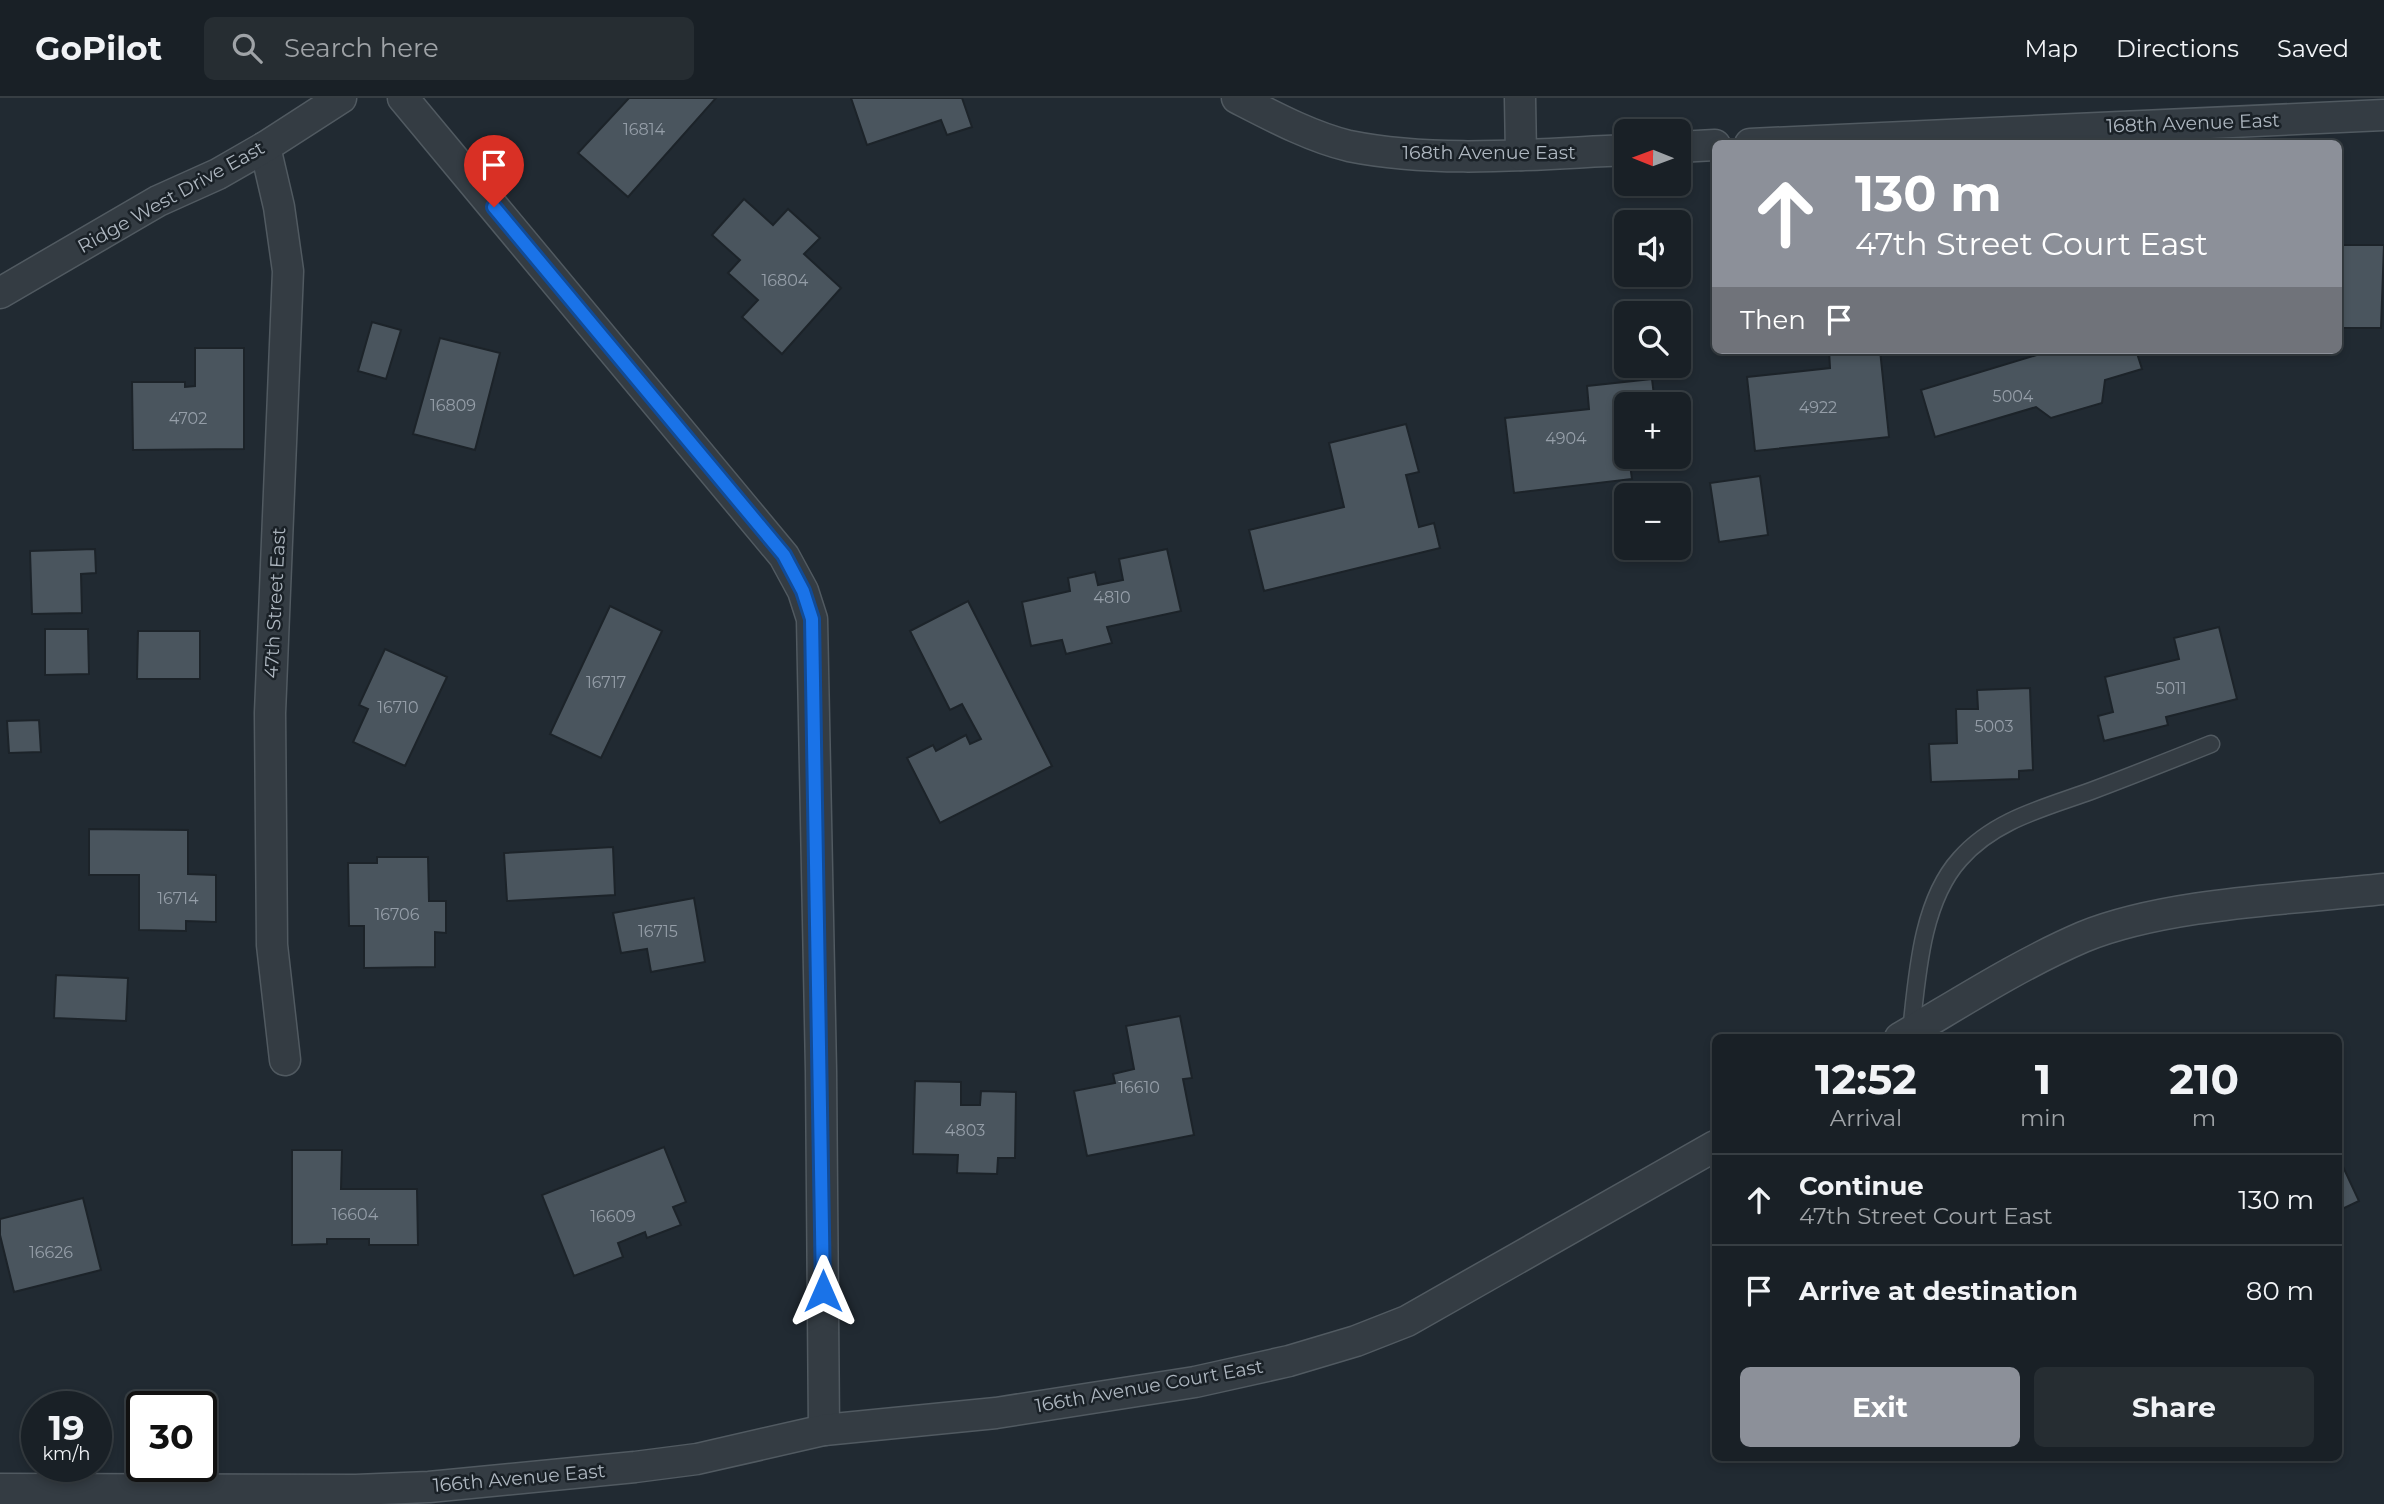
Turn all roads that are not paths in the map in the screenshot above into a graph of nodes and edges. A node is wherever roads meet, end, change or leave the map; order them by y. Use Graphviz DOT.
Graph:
graph roads {
  1 [pos="341,98"];
  2 [pos="403,98"];
  3 [pos="1237,98"];
  4 [pos="1520,98"];
  5 [pos="2384,115"];
  6 [pos="1837,140"];
  7 [pos="1712,145"];
  8 [pos="1691,146"];
  9 [pos="265,147"];
  10 [pos="1614,151"];
  11 [pos="1521,155"];
  12 [pos="0,293"];
  13 [pos="2211,744"];
  14 [pos="2384,889"];
  15 [pos="1906,1034"];
  16 [pos="1908,1034"];
  17 [pos="285,1060"];
  18 [pos="1712,1148"];
  19 [pos="824,1430"];
  20 [pos="0,1489"];
  1 -- 9 [label="street, Ridge West Drive East"];
  2 -- 19 [label="street"];
  3 -- 11 [label="street, 168th Avenue East"];
  4 -- 11 [label="street"];
  5 -- 6 [label="street, 168th Avenue East"];
  7 -- 8 [label="street"];
  9 -- 12 [label="street, Ridge West Drive East"];
  9 -- 17 [label="street, 47th Street East"];
  10 -- 11 [label="street, 168th Avenue East"];
  13 -- 15 [label="lane"];
  14 -- 16 [label="street"];
  18 -- 19 [label="street, 166th Avenue Court East"];
  19 -- 20 [label="street, 166th Avenue East"];
}
